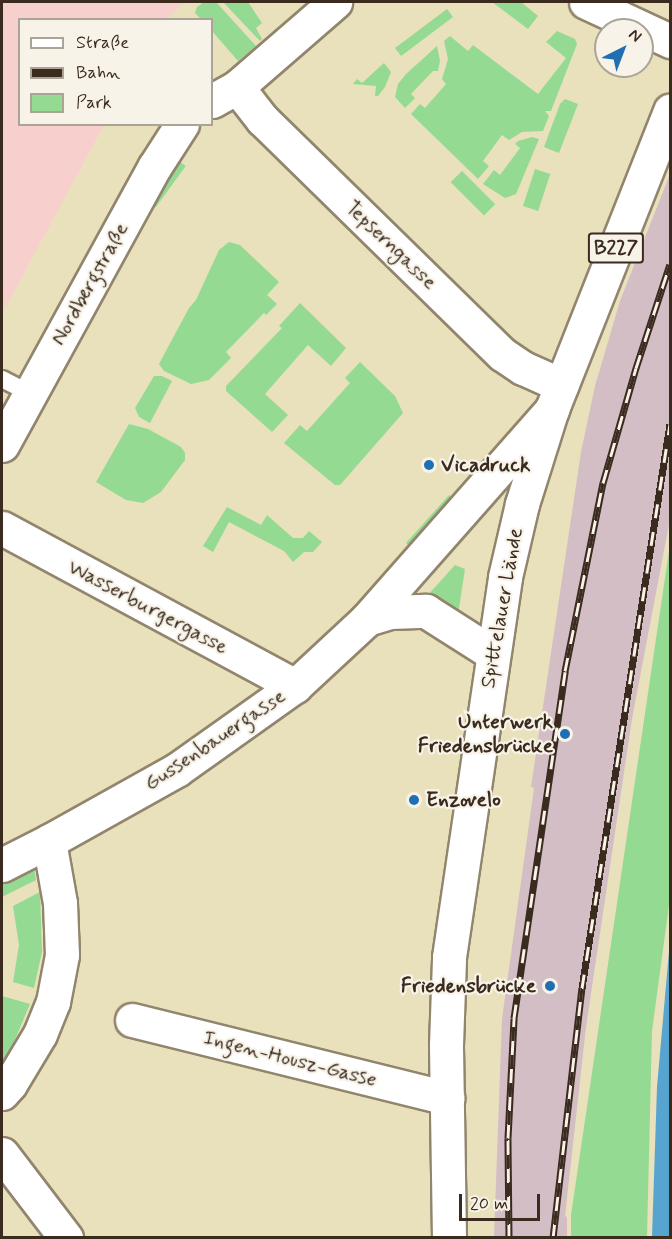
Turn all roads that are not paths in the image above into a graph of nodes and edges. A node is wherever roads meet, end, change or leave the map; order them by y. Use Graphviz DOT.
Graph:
graph roads {
  1 [pos="335,2"];
  2 [pos="586,2"];
  3 [pos="670,40"];
  4 [pos="224,94"];
  5 [pos="670,111"];
  6 [pos="181,126"];
  7 [pos="16,386"];
  8 [pos="556,397"];
  9 [pos="2,445"];
  10 [pos="2,528"];
  11 [pos="367,619"];
  12 [pos="492,653"];
  13 [pos="295,686"];
  14 [pos="49,841"];
  15 [pos="2,865"];
  16 [pos="132,1020"];
  17 [pos="2,1093"];
  18 [pos="448,1098"];
  19 [pos="2,1154"];
  20 [pos="66,1238"];
  21 [pos="449,1238"];
  1 -- 4 [label="street"];
  2 -- 3 [label="street"];
  4 -- 8 [label="street, Tepserngasse"];
  5 -- 8 [label="street, Spittelauer Lände / B227"];
  6 -- 7 [label="street, Nordbergstraße"];
  7 -- 9 [label="street, Nordbergstraße"];
  8 -- 11 [label="street, Gussenbauergasse"];
  8 -- 12 [label="street, Spittelauer Lände / B227"];
  10 -- 13 [label="street, Wasserburgergasse"];
  11 -- 12 [label="street, Gussenbauergasse"];
  11 -- 13 [label="street, Gussenbauergasse"];
  12 -- 18 [label="street, Spittelauer Lände / B227"];
  13 -- 14 [label="street, Gussenbauergasse"];
  14 -- 15 [label="street, Gussenbauergasse"];
  14 -- 17 [label="street"];
  16 -- 18 [label="street, Ingen-Housz-Gasse"];
  18 -- 21 [label="street, Spittelauer Lände / B227"];
  19 -- 20 [label="street"];
}
